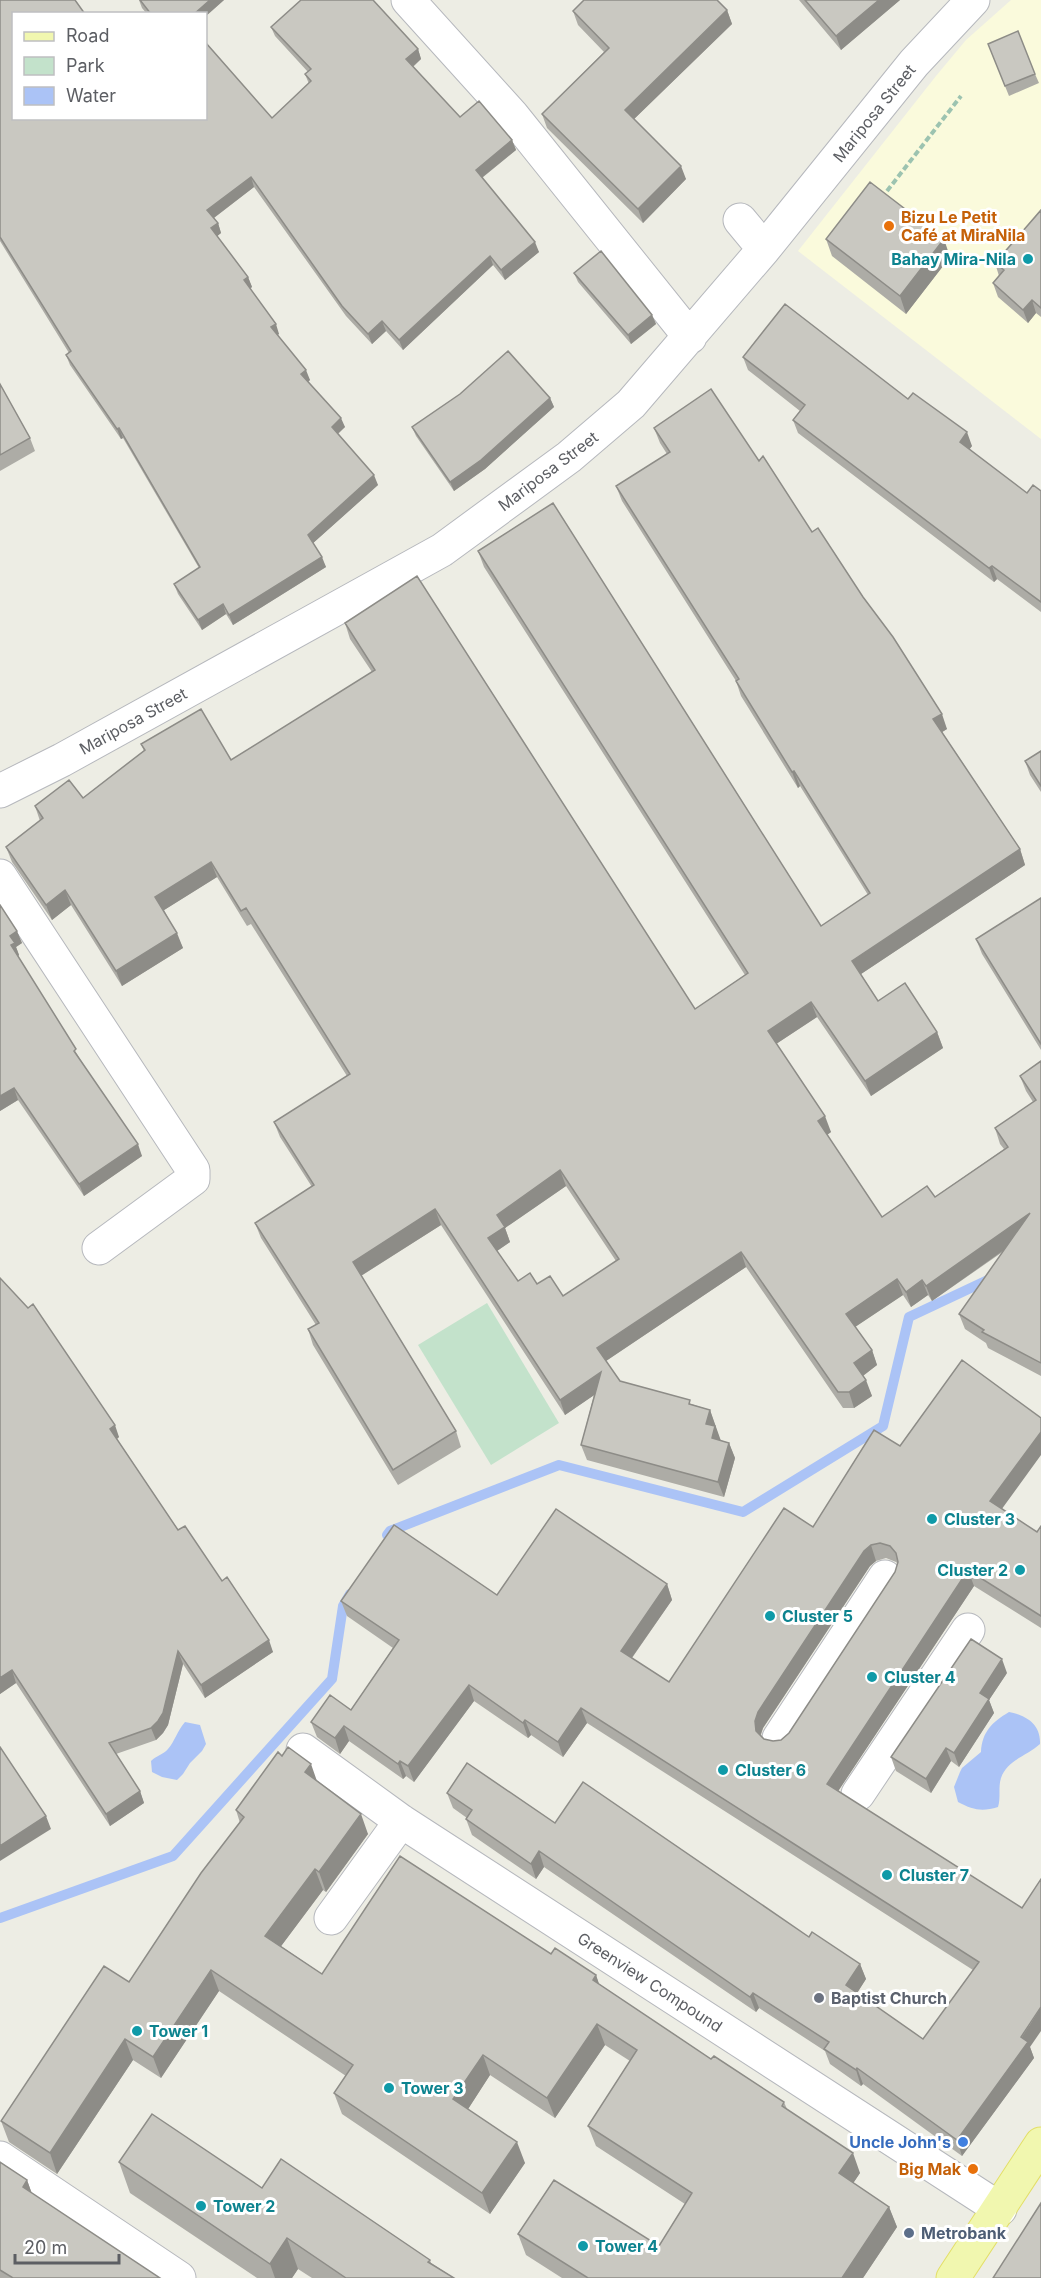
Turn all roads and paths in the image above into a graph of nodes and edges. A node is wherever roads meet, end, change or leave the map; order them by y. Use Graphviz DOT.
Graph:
graph roads {
  1 [pos="408,0"];
  2 [pos="973,0"];
  3 [pos="961,96"];
  4 [pos="887,190"];
  5 [pos="740,220"];
  6 [pos="764,249"];
  7 [pos="690,337"];
  8 [pos="0,791"];
  9 [pos="0,876"];
  10 [pos="99,1248"];
  11 [pos="885,1577"];
  12 [pos="968,1630"];
  13 [pos="779,1738"];
  14 [pos="303,1750"];
  15 [pos="858,1794"];
  16 [pos="400,1821"];
  17 [pos="331,1918"];
  18 [pos="1041,2144"];
  19 [pos="0,2158"];
  20 [pos="1000,2209"];
  21 [pos="179,2278"];
  22 [pos="953,2278"];
  1 -- 7 [label="street"];
  2 -- 6 [label="street, Mariposa Street"];
  3 -- 4 [label="path"];
  5 -- 6 [label="street"];
  6 -- 7 [label="street, Mariposa Street"];
  7 -- 8 [label="street, Mariposa Street"];
  9 -- 10 [label="street"];
  11 -- 13 [label="street"];
  12 -- 15 [label="street"];
  14 -- 16 [label="street, Greenview Compound"];
  16 -- 17 [label="street"];
  16 -- 20 [label="street, Greenview Compound"];
  18 -- 20 [label="main road"];
  19 -- 21 [label="street"];
  20 -- 22 [label="main road"];
}
